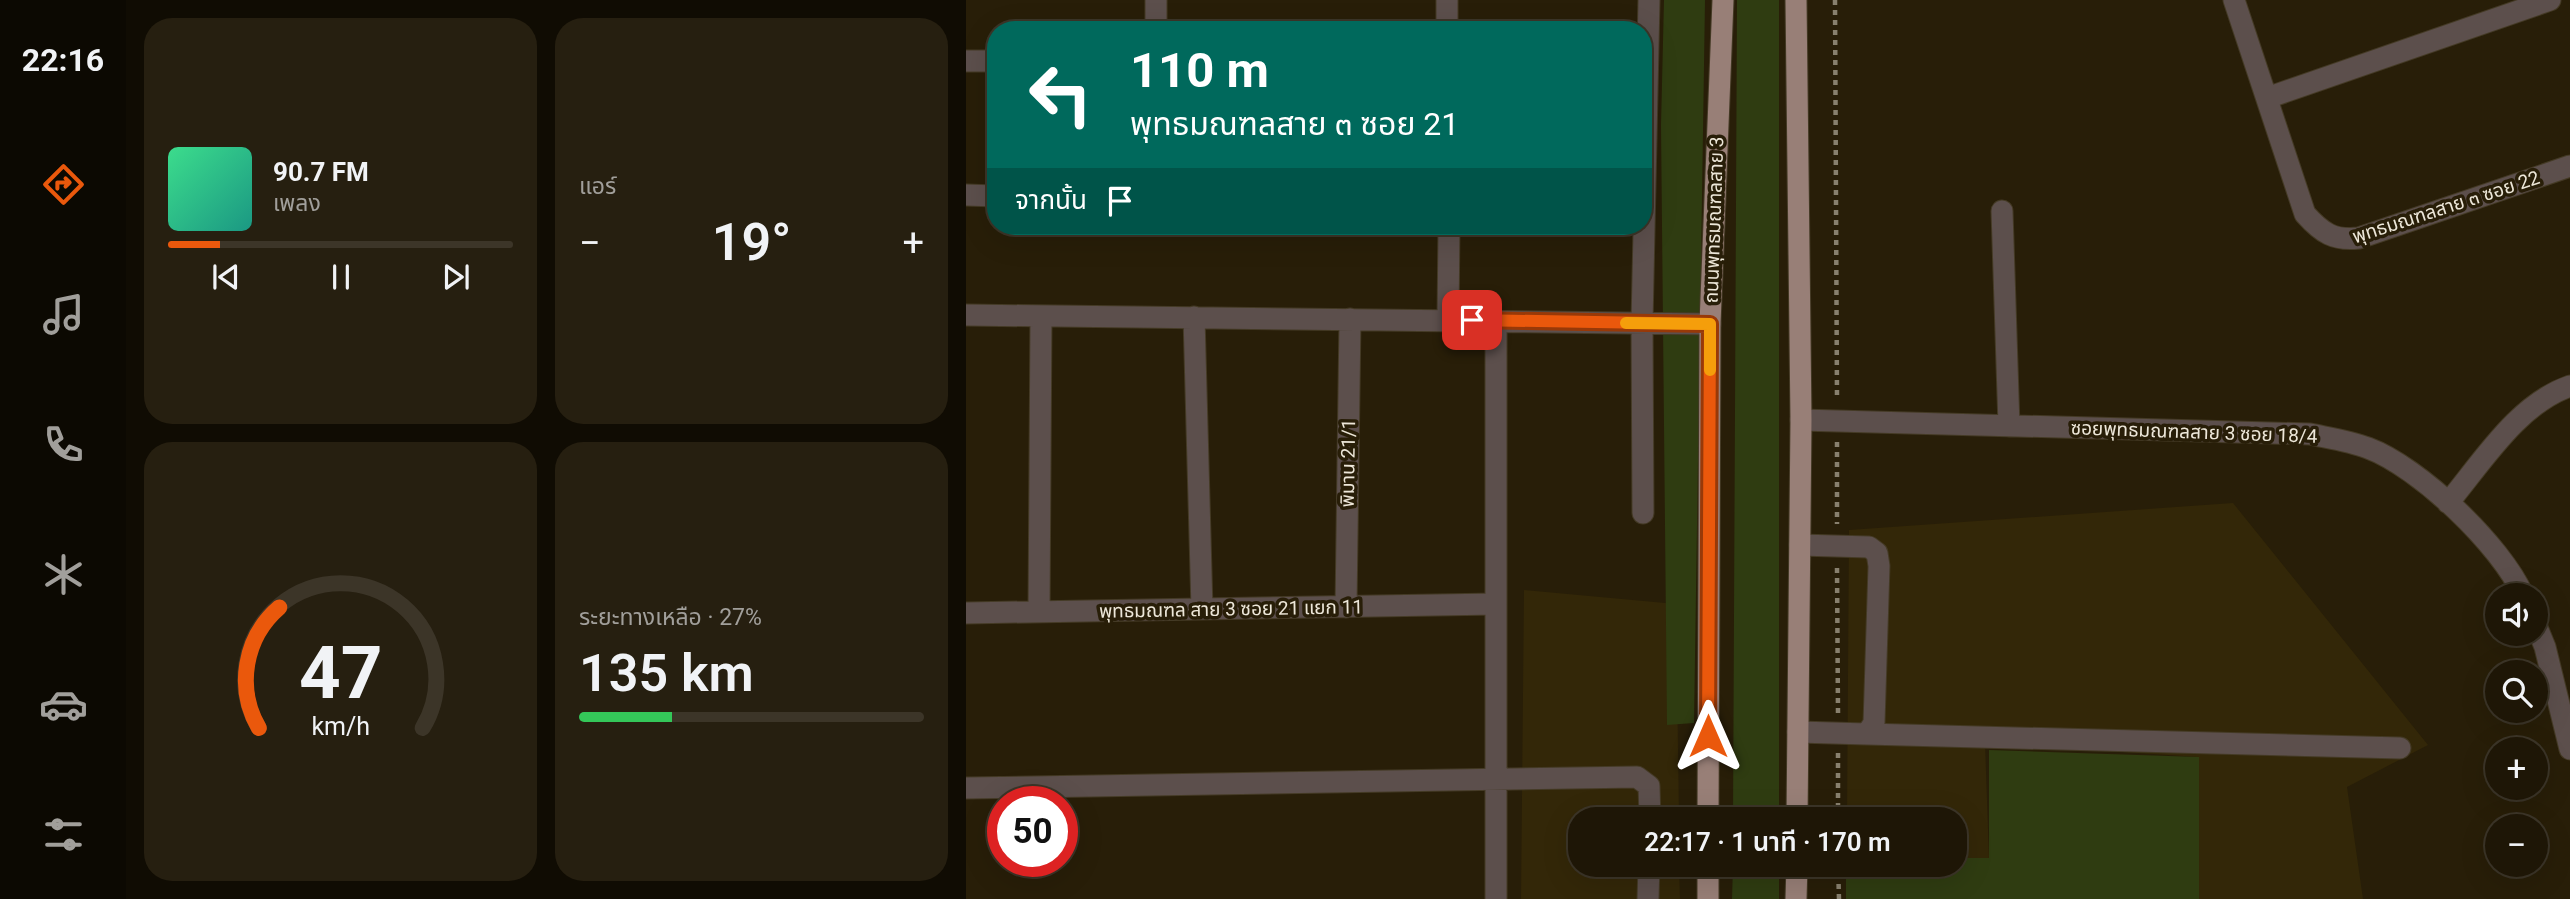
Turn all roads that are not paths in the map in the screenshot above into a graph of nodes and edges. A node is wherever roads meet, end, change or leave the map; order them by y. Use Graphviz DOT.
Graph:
graph roads {
  1 [pos="1157,0"];
  2 [pos="1447,0"];
  3 [pos="1649,0"];
  4 [pos="1723,0"];
  5 [pos="1796,0"];
  6 [pos="2234,0"];
  7 [pos="2550,0"];
  8 [pos="1156,21"];
  9 [pos="1447,21"];
  10 [pos="1649,21"];
  11 [pos="966,61"];
  12 [pos="987,61"];
  13 [pos="2267,98"];
  14 [pos="2570,166"];
  15 [pos="966,195"];
  16 [pos="987,196"];
  17 [pos="2002,211"];
  18 [pos="1449,235"];
  19 [pos="1644,235"];
  20 [pos="966,315"];
  21 [pos="1041,316"];
  22 [pos="1194,317"];
  23 [pos="1350,319"];
  24 [pos="1448,319"];
  25 [pos="1496,321"];
  26 [pos="1642,323"];
  27 [pos="1710,324"];
  28 [pos="2570,386"];
  29 [pos="1801,420"];
  30 [pos="2009,426"];
  31 [pos="2448,503"];
  32 [pos="1643,513"];
  33 [pos="1800,545"];
  34 [pos="2515,583"];
  35 [pos="1496,604"];
  36 [pos="1346,607"];
  37 [pos="1202,609"];
  38 [pos="1039,611"];
  39 [pos="966,613"];
  40 [pos="2545,646"];
  41 [pos="1798,732"];
  42 [pos="1867,734"];
  43 [pos="2400,748"];
  44 [pos="2570,748"];
  45 [pos="1496,780"];
  46 [pos="966,788"];
  47 [pos="1650,807"];
  48 [pos="1708,807"];
  49 [pos="1797,807"];
  50 [pos="1649,877"];
  51 [pos="1708,877"];
  52 [pos="1797,877"];
  53 [pos="1496,899"];
  54 [pos="1648,899"];
  55 [pos="1708,899"];
  56 [pos="1796,899"];
  1 -- 8 [label="street"];
  2 -- 9 [label="street"];
  3 -- 10 [label="street"];
  4 -- 27 [label="main road, ถนนพุทธมณฑลสาย 3"];
  5 -- 29 [label="main road"];
  6 -- 13 [label="street, พุทธมณฑลสาย ๓ ซอย 22"];
  7 -- 13 [label="street"];
  11 -- 12 [label="street"];
  13 -- 14 [label="street, พุทธมณฑลสาย ๓ ซอย 22"];
  15 -- 16 [label="street"];
  17 -- 30 [label="street"];
  18 -- 24 [label="street"];
  19 -- 26 [label="street"];
  20 -- 21 [label="street"];
  21 -- 22 [label="street"];
  21 -- 38 [label="street"];
  22 -- 23 [label="street"];
  22 -- 37 [label="street"];
  23 -- 24 [label="street"];
  23 -- 36 [label="street, พิมาน 21/1"];
  24 -- 25 [label="street"];
  25 -- 26 [label="street"];
  25 -- 35 [label="street"];
  26 -- 27 [label="street"];
  26 -- 32 [label="street"];
  27 -- 48 [label="main road, ถนนพุทธมณฑลสาย 3"];
  28 -- 31 [label="street"];
  29 -- 30 [label="street, ซอยพุทธมณฑลสาย 3 ซอย 18/4"];
  29 -- 33 [label="main road"];
  30 -- 31 [label="street, ซอยพุทธมณฑลสาย 3 ซอย 18/4"];
  31 -- 34 [label="street, ซอยพุทธมณฑลสาย 3 ซอย 18/4"];
  33 -- 41 [label="main road"];
  33 -- 42 [label="street"];
  35 -- 36 [label="street, พุทธมณฑล สาย 3 ซอย 21 แยก 11"];
  35 -- 45 [label="street"];
  36 -- 37 [label="street, พุทธมณฑล สาย 3 ซอย 21 แยก 11"];
  37 -- 38 [label="street, พุทธมณฑล สาย 3 ซอย 21 แยก 11"];
  38 -- 39 [label="street, พุทธมณฑล สาย 3 ซอย 21 แยก 11"];
  40 -- 44 [label="street"];
  41 -- 42 [label="street"];
  41 -- 49 [label="main road"];
  42 -- 43 [label="street"];
  45 -- 46 [label="street"];
  45 -- 47 [label="street"];
  45 -- 53 [label="street"];
  50 -- 54 [label="street"];
  51 -- 55 [label="main road"];
  52 -- 56 [label="main road"];
}
